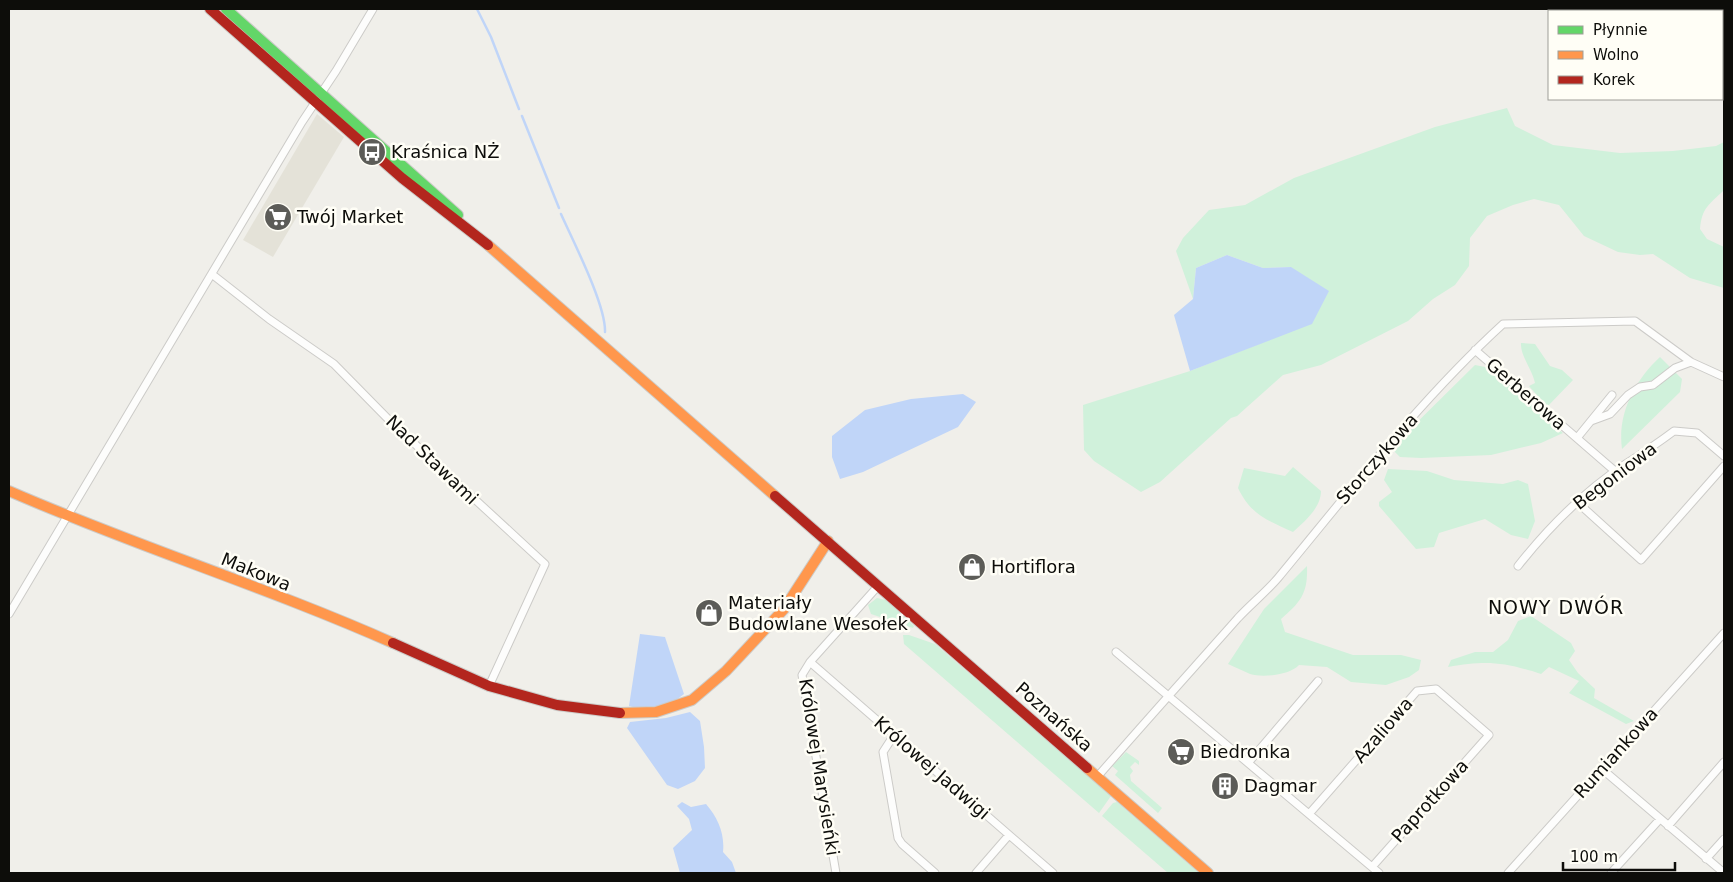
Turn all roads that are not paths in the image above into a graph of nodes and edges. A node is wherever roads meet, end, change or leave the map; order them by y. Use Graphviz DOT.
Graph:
graph roads {
  1 [pos="210,9"];
  2 [pos="226,9"];
  3 [pos="373,9"];
  4 [pos="321,92"];
  5 [pos="316,102"];
  6 [pos="472,231"];
  7 [pos="213,274"];
  8 [pos="1475,350"];
  9 [pos="1691,362"];
  10 [pos="1724,377"];
  11 [pos="1612,395"];
  12 [pos="1591,421"];
  13 [pos="1577,438"];
  14 [pos="1724,456"];
  15 [pos="1724,466"];
  16 [pos="1616,472"];
  17 [pos="9,491"];
  18 [pos="1577,502"];
  19 [pos="69,517"];
  20 [pos="828,541"];
  21 [pos="1518,566"];
  22 [pos="879,585"];
  23 [pos="9,614"];
  24 [pos="1724,633"];
  25 [pos="1116,652"];
  26 [pos="810,662"];
  27 [pos="1318,680"];
  28 [pos="488,686"];
  29 [pos="1170,697"];
  30 [pos="894,735"];
  31 [pos="1489,736"];
  32 [pos="1724,762"];
  33 [pos="1248,763"];
  34 [pos="1602,769"];
  35 [pos="1098,776"];
  36 [pos="1309,814"];
  37 [pos="1660,819"];
  38 [pos="1668,826"];
  39 [pos="1009,835"];
  40 [pos="1724,839"];
  41 [pos="1706,859"];
  42 [pos="1372,867"];
  43 [pos="836,873"];
  44 [pos="935,873"];
  45 [pos="976,873"];
  46 [pos="1053,873"];
  47 [pos="1208,873"];
  48 [pos="1379,873"];
  49 [pos="1508,873"];
  50 [pos="1611,873"];
  51 [pos="1724,873"];
  1 -- 5 [label="main road"];
  2 -- 4 [label="main road"];
  3 -- 4 [label="street"];
  4 -- 5 [label="street"];
  4 -- 6 [label="main road"];
  5 -- 6 [label="main road"];
  5 -- 7 [label="street"];
  6 -- 20 [label="main road, Poznańska"];
  7 -- 19 [label="street"];
  7 -- 28 [label="street, Nad Stawami"];
  8 -- 9 [label="street, Storczykowa"];
  8 -- 13 [label="street, Gerberowa"];
  8 -- 29 [label="street, Storczykowa"];
  9 -- 10 [label="street, Storczykowa"];
  9 -- 12 [label="street"];
  11 -- 12 [label="street, Gerberowa"];
  12 -- 13 [label="street, Gerberowa"];
  13 -- 16 [label="street, Gerberowa"];
  14 -- 16 [label="street, Begoniowa"];
  15 -- 18 [label="street"];
  16 -- 18 [label="street, Begoniowa"];
  17 -- 19 [label="main road, Makowa"];
  18 -- 21 [label="street, Begoniowa"];
  19 -- 23 [label="street"];
  19 -- 28 [label="main road, Makowa"];
  20 -- 22 [label="main road, Poznańska"];
  20 -- 28 [label="main road, Makowa"];
  22 -- 26 [label="street"];
  22 -- 35 [label="main road, Poznańska"];
  24 -- 34 [label="street, Rumiankowa"];
  25 -- 29 [label="street"];
  26 -- 30 [label="street, Królowej Jadwigi"];
  26 -- 43 [label="street, Królowej Marysieńki"];
  27 -- 33 [label="street"];
  29 -- 33 [label="street"];
  29 -- 35 [label="street, Storczykowa"];
  30 -- 39 [label="street, Królowej Jadwigi"];
  30 -- 44 [label="street"];
  31 -- 36 [label="street, Azaliowa"];
  31 -- 42 [label="street, Paprotkowa"];
  32 -- 38 [label="street"];
  33 -- 36 [label="street"];
  34 -- 37 [label="street"];
  34 -- 49 [label="street, Rumiankowa"];
  35 -- 47 [label="main road, Poznańska"];
  36 -- 42 [label="street"];
  37 -- 38 [label="street"];
  37 -- 50 [label="street"];
  38 -- 41 [label="street"];
  39 -- 45 [label="street"];
  39 -- 46 [label="street, Królowej Jadwigi"];
  40 -- 41 [label="street"];
  41 -- 51 [label="street"];
  42 -- 48 [label="street"];
}
